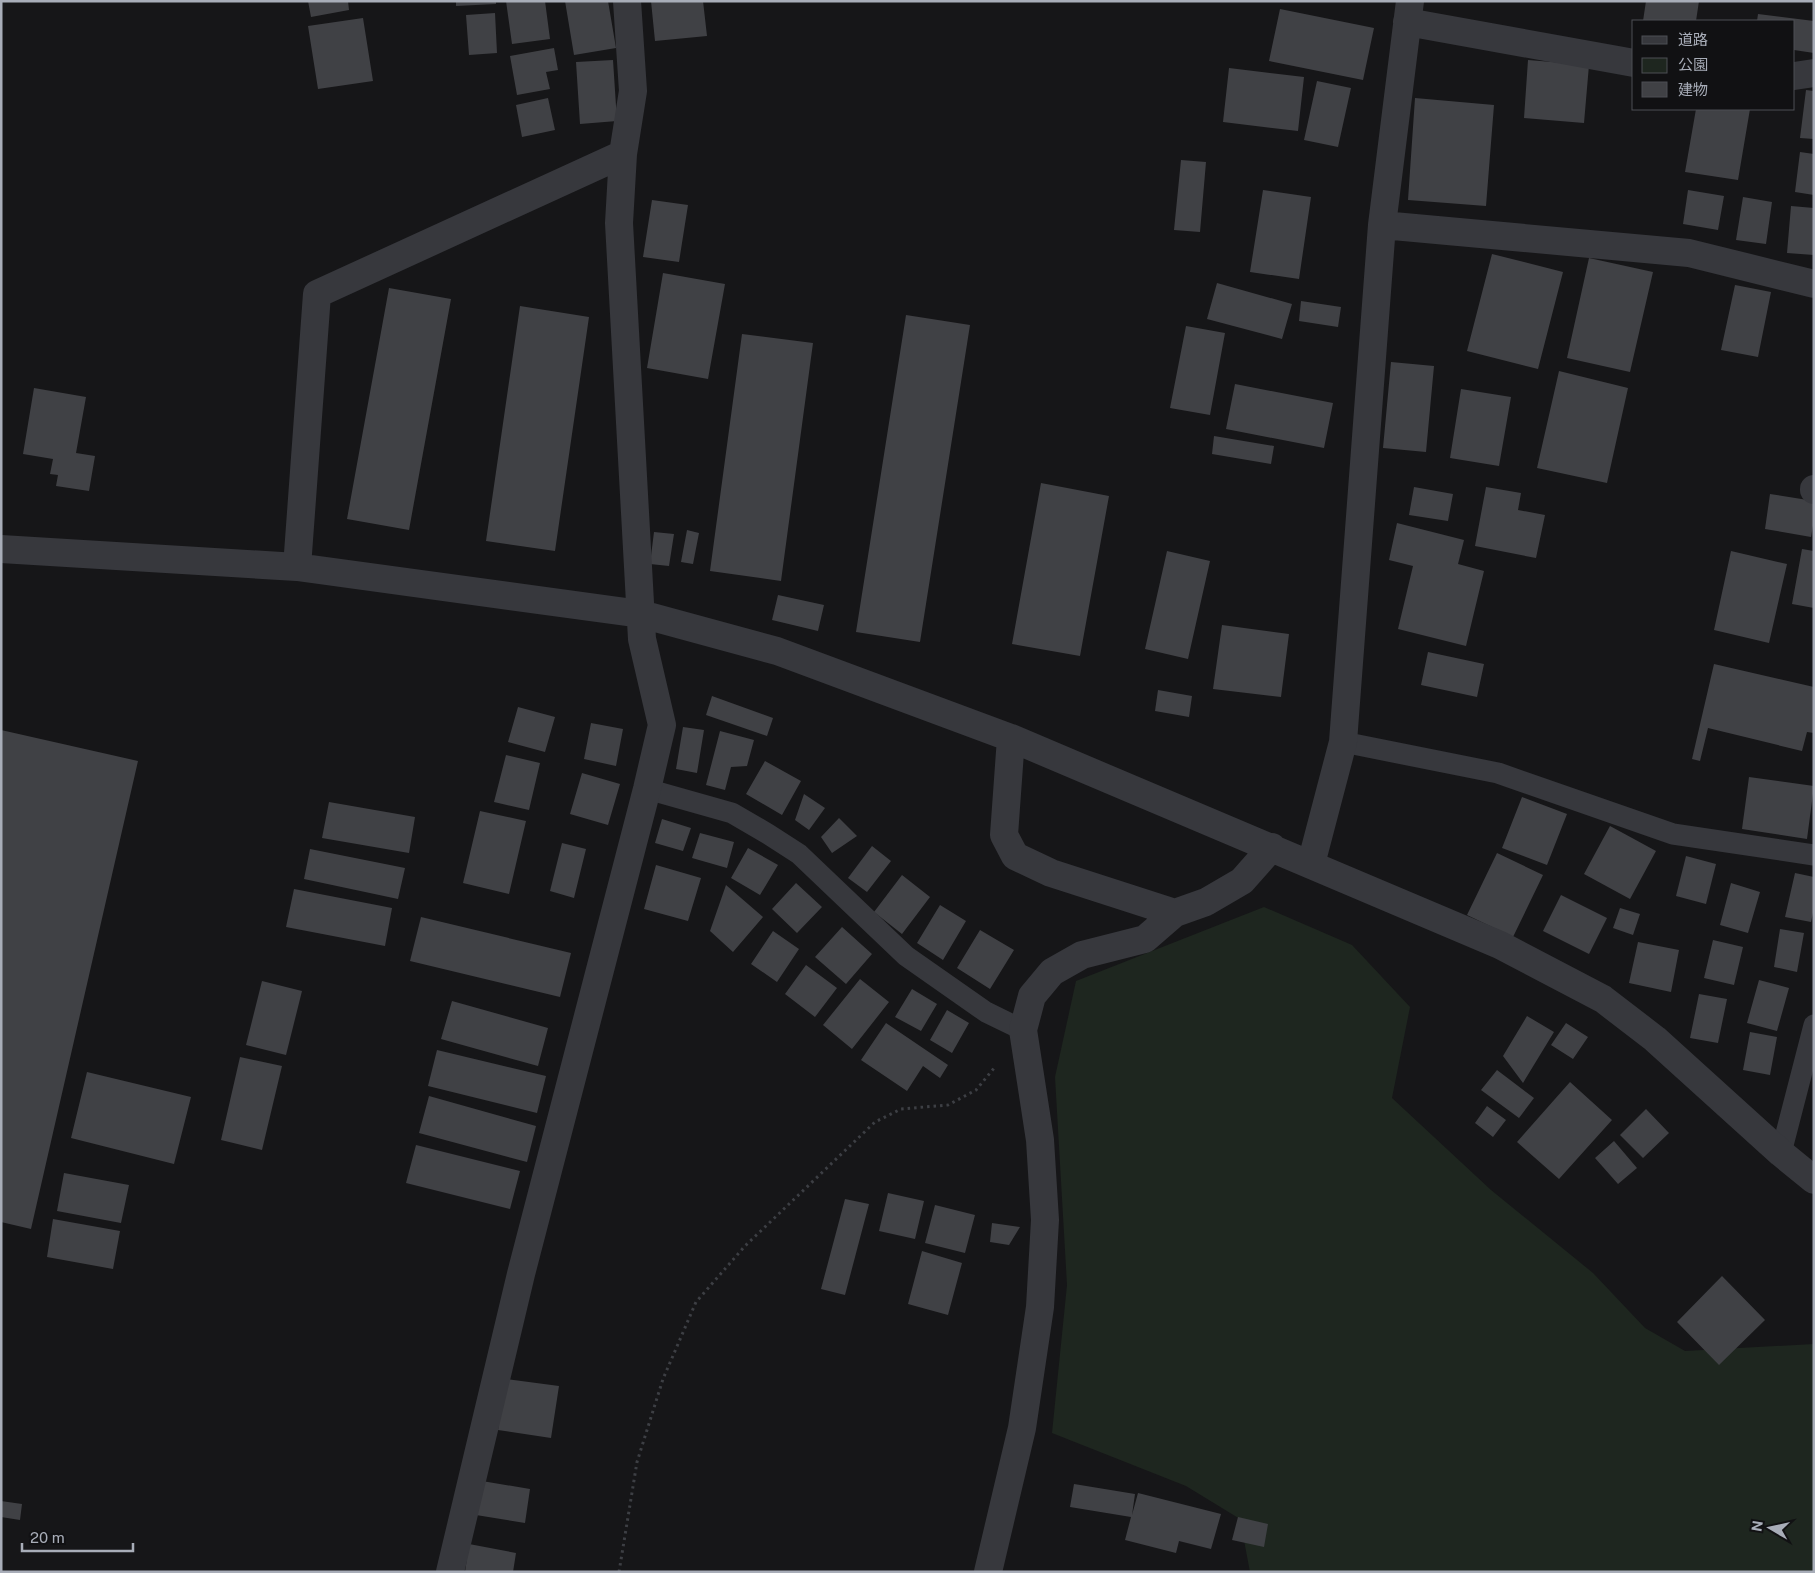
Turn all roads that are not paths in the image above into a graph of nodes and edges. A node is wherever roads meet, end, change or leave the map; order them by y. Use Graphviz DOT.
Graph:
graph roads {
  1 [pos="627,1"];
  2 [pos="1408,12"];
  3 [pos="1632,63"];
  4 [pos="1814,73"];
  5 [pos="1795,76"];
  6 [pos="623,154"];
  7 [pos="1382,225"];
  8 [pos="1814,284"];
  9 [pos="1,549"];
  10 [pos="297,567"];
  11 [pos="641,614"];
  12 [pos="1011,738"];
  13 [pos="1344,742"];
  14 [pos="647,789"];
  15 [pos="1272,848"];
  16 [pos="1813,853"];
  17 [pos="1311,864"];
  18 [pos="1174,913"];
  19 [pos="1814,1025"];
  20 [pos="1024,1030"];
  21 [pos="1781,1153"];
  22 [pos="1814,1180"];
  23 [pos="450,1572"];
  24 [pos="988,1572"];
  1 -- 6 [label="street"];
  2 -- 3 [label="street"];
  2 -- 7 [label="street"];
  4 -- 5 [label="street"];
  6 -- 10 [label="street"];
  6 -- 11 [label="street"];
  7 -- 8 [label="street"];
  7 -- 13 [label="street"];
  9 -- 10 [label="street"];
  10 -- 11 [label="street"];
  11 -- 12 [label="street"];
  11 -- 14 [label="street"];
  12 -- 15 [label="street"];
  12 -- 18 [label="street"];
  13 -- 16 [label="lane"];
  13 -- 17 [label="street"];
  14 -- 20 [label="lane"];
  14 -- 23 [label="street"];
  15 -- 17 [label="street"];
  15 -- 18 [label="street"];
  17 -- 21 [label="street"];
  18 -- 20 [label="street"];
  19 -- 21 [label="lane"];
  20 -- 24 [label="street"];
  21 -- 22 [label="street"];
}
